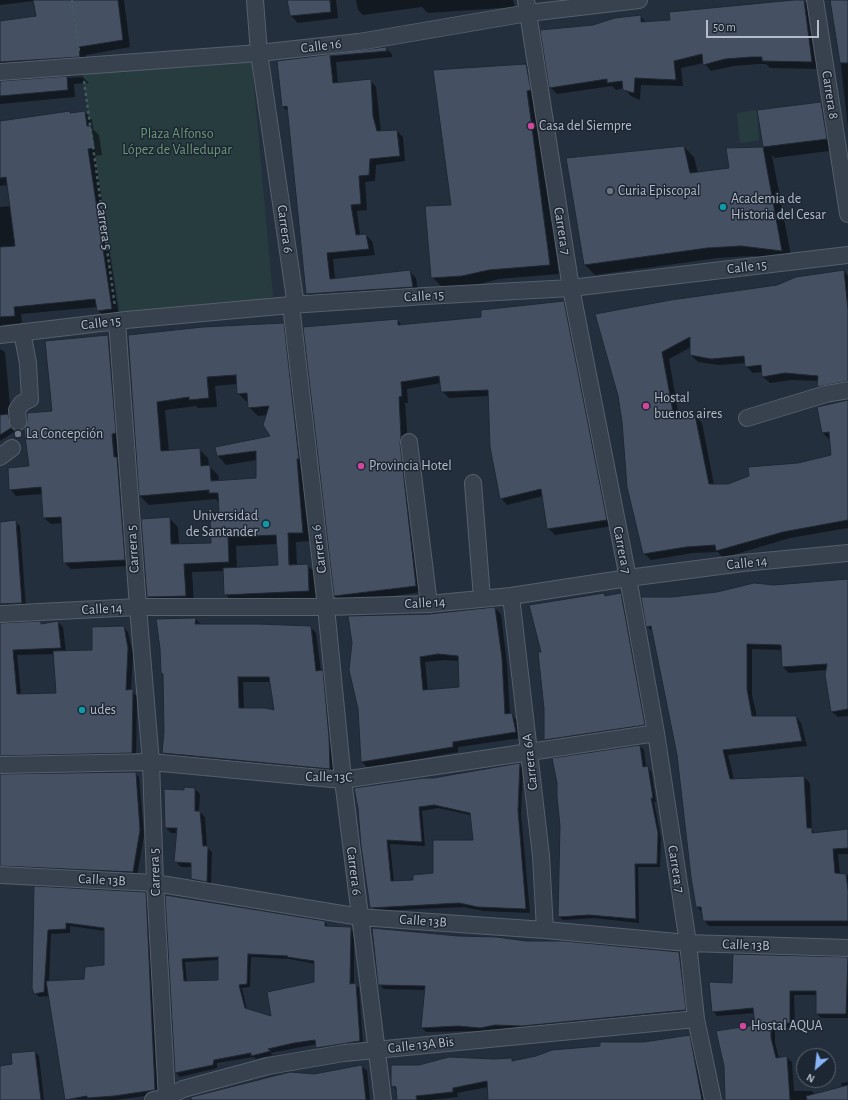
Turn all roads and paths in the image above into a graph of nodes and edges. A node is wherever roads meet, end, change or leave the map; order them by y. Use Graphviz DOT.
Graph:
graph roads {
  1 [pos="72,0"];
  2 [pos="255,0"];
  3 [pos="639,0"];
  4 [pos="815,0"];
  5 [pos="527,6"];
  6 [pos="259,53"];
  7 [pos="81,66"];
  8 [pos="0,72"];
  9 [pos="844,157"];
  10 [pos="848,214"];
  11 [pos="848,255"];
  12 [pos="571,288"];
  13 [pos="291,305"];
  14 [pos="117,322"];
  15 [pos="22,332"];
  16 [pos="0,335"];
  17 [pos="848,390"];
  18 [pos="747,418"];
  19 [pos="18,422"];
  20 [pos="409,442"];
  21 [pos="473,484"];
  22 [pos="848,553"];
  23 [pos="628,578"];
  24 [pos="511,596"];
  25 [pos="482,598"];
  26 [pos="429,604"];
  27 [pos="138,607"];
  28 [pos="326,607"];
  29 [pos="0,614"];
  30 [pos="656,733"];
  31 [pos="530,752"];
  32 [pos="151,762"];
  33 [pos="0,765"];
  34 [pos="343,780"];
  35 [pos="0,875"];
  36 [pos="155,883"];
  37 [pos="360,917"];
  38 [pos="545,930"];
  39 [pos="688,943"];
  40 [pos="848,948"];
  41 [pos="696,1019"];
  42 [pos="377,1050"];
  43 [pos="163,1099"];
  44 [pos="384,1100"];
  45 [pos="713,1100"];
  1 -- 7 [label="path, Carrera 5"];
  2 -- 6 [label="street, Carrera 6"];
  3 -- 5 [label="street, Calle 16"];
  4 -- 9 [label="street, Carrera 8"];
  5 -- 6 [label="street, Calle 16"];
  5 -- 12 [label="street, Carrera 7"];
  6 -- 7 [label="street, Calle 16"];
  6 -- 13 [label="street, Carrera 6"];
  7 -- 8 [label="street, Calle 16"];
  7 -- 14 [label="path, Carrera 5"];
  9 -- 10 [label="street, Carrera 8"];
  11 -- 12 [label="street, Calle 15"];
  12 -- 13 [label="street, Calle 15"];
  12 -- 23 [label="street, Carrera 7"];
  13 -- 14 [label="street, Calle 15"];
  13 -- 28 [label="street, Carrera 6"];
  14 -- 15 [label="street, Calle 15"];
  14 -- 27 [label="street, Carrera 5"];
  15 -- 16 [label="street, Calle 15"];
  15 -- 19 [label="street"];
  17 -- 18 [label="street"];
  20 -- 26 [label="street"];
  21 -- 25 [label="street"];
  22 -- 23 [label="street, Calle 14"];
  23 -- 24 [label="street, Calle 14"];
  23 -- 30 [label="street, Carrera 7"];
  24 -- 25 [label="street, Calle 14"];
  24 -- 31 [label="street, Carrera 6A"];
  25 -- 26 [label="street, Calle 14"];
  26 -- 28 [label="street, Calle 14"];
  27 -- 28 [label="street, Calle 14"];
  27 -- 29 [label="street, Calle 14"];
  27 -- 32 [label="street, Carrera 5"];
  28 -- 34 [label="street, Carrera 6"];
  30 -- 31 [label="street, Calle 13C"];
  30 -- 39 [label="street, Carrera 7"];
  31 -- 34 [label="street, Calle 13C"];
  31 -- 38 [label="street, Carrera 6A"];
  32 -- 33 [label="street, Calle 13C"];
  32 -- 34 [label="street, Calle 13C"];
  32 -- 36 [label="street, Carrera 5"];
  34 -- 37 [label="street, Carrera 6"];
  35 -- 36 [label="street, Calle 13B"];
  36 -- 37 [label="street, Calle 13B"];
  36 -- 43 [label="street, Carrera 5"];
  37 -- 38 [label="street, Calle 13B"];
  37 -- 42 [label="street, Carrera 6"];
  38 -- 39 [label="street, Calle 13B"];
  39 -- 40 [label="street, Calle 13B"];
  39 -- 41 [label="street, Carrera 7"];
  41 -- 42 [label="street, Calle 13A Bis"];
  41 -- 45 [label="street, Carrera 7"];
  42 -- 43 [label="street, Calle 13A Bis"];
  42 -- 44 [label="street, Carrera 6"];
}
